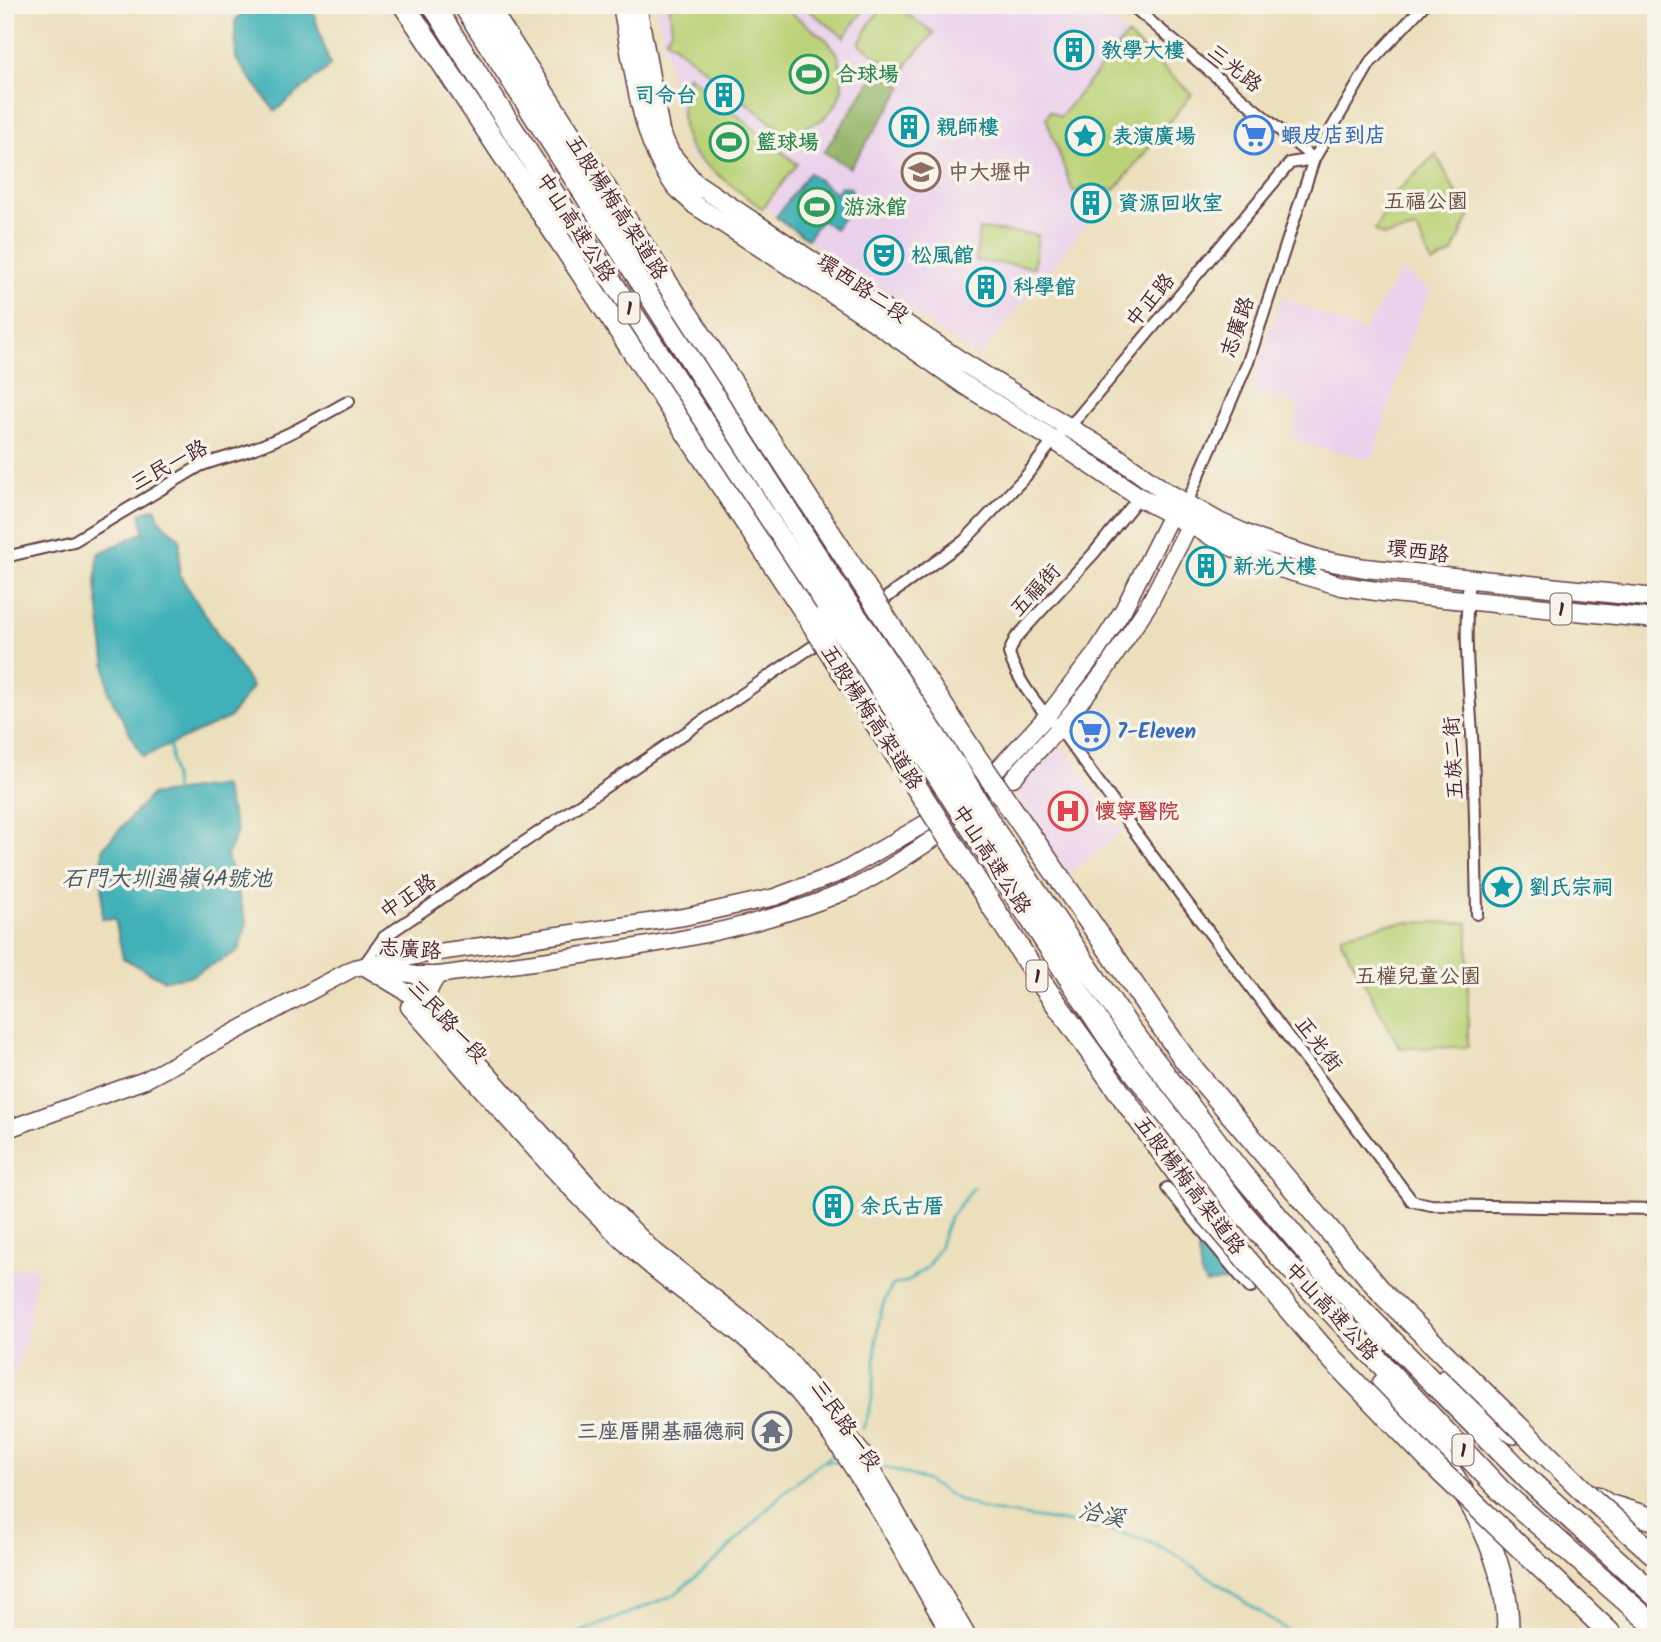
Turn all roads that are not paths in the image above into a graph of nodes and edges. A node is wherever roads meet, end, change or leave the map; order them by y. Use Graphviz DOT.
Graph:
graph roads {
  1 [pos="404,5"];
  2 [pos="433,5"];
  3 [pos="464,5"];
  4 [pos="486,5"];
  5 [pos="622,5"];
  6 [pos="636,5"];
  7 [pos="1131,5"];
  8 [pos="1424,5"];
  9 [pos="1314,159"];
  10 [pos="349,401"];
  11 [pos="1069,427"];
  12 [pos="1054,440"];
  13 [pos="1139,498"];
  14 [pos="1187,503"];
  15 [pos="1171,515"];
  16 [pos="1190,524"];
  17 [pos="5,557"];
  18 [pos="1469,580"];
  19 [pos="1656,598"];
  20 [pos="1467,600"];
  21 [pos="879,603"];
  22 [pos="835,604"];
  23 [pos="1656,619"];
  24 [pos="811,647"];
  25 [pos="1047,716"];
  26 [pos="1059,728"];
  27 [pos="998,770"];
  28 [pos="1013,778"];
  29 [pos="926,823"];
  30 [pos="986,834"];
  31 [pos="933,839"];
  32 [pos="1477,915"];
  33 [pos="363,966"];
  34 [pos="438,975"];
  35 [pos="429,1014"];
  36 [pos="5,1130"];
  37 [pos="1167,1188"];
  38 [pos="1656,1209"];
  39 [pos="1283,1260"];
  40 [pos="1324,1272"];
  41 [pos="1250,1288"];
  42 [pos="855,1456"];
  43 [pos="1585,1489"];
  44 [pos="1656,1520"];
  45 [pos="1656,1554"];
  46 [pos="1656,1596"];
  47 [pos="1656,1627"];
  48 [pos="952,1637"];
  49 [pos="968,1637"];
  50 [pos="1508,1637"];
  51 [pos="1614,1637"];
  1 -- 51 [label="highway, 五股楊梅高架道路 / 1, bridge"];
  2 -- 22 [label="highway, 中山高速公路 / 1"];
  3 -- 22 [label="highway, 中山高速公路 / 1"];
  4 -- 45 [label="highway, 五股楊梅高架道路 / 1, bridge"];
  5 -- 12 [label="main road, 環西路二段 / 1"];
  6 -- 11 [label="main road, 環西路二段 / 1"];
  7 -- 9 [label="street, 三光路"];
  8 -- 9 [label="street"];
  9 -- 11 [label="street, 中正路"];
  9 -- 14 [label="street, 志廣路"];
  10 -- 17 [label="street, 三民一路"];
  11 -- 12 [label="street, 中正路"];
  11 -- 14 [label="main road, 環西路二段 / 1"];
  12 -- 13 [label="main road, 環西路二段 / 1"];
  12 -- 21 [label="street, 中正路"];
  13 -- 15 [label="main road, 環西路二段 / 1"];
  13 -- 25 [label="street, 五福街"];
  14 -- 15 [label="main road, 志廣路"];
  14 -- 16 [label="main road"];
  14 -- 18 [label="main road, 環西路 / 1"];
  15 -- 16 [label="main road, 環西路二段 / 1"];
  15 -- 25 [label="main road, 志廣路"];
  16 -- 20 [label="main road, 環西路 / 1"];
  16 -- 26 [label="main road"];
  18 -- 19 [label="main road, 環西路 / 1"];
  18 -- 20 [label="street, 五族二街"];
  20 -- 23 [label="main road, 環西路 / 1"];
  20 -- 32 [label="street, 五族二街"];
  22 -- 30 [label="highway, 中山高速公路 / 1, bridge"];
  24 -- 33 [label="street, 中正路"];
  25 -- 26 [label="street, 正光街"];
  25 -- 27 [label="main road, 志廣路"];
  26 -- 28 [label="main road"];
  26 -- 38 [label="street, 正光街"];
  29 -- 33 [label="main road, 志廣路"];
  30 -- 39 [label="highway, 中山高速公路 / 1"];
  30 -- 40 [label="highway, 中山高速公路 / 1"];
  31 -- 34 [label="main road, 志廣路"];
  33 -- 34 [label="main road, 志廣路"];
  33 -- 35 [label="main road, 三民路一段"];
  33 -- 36 [label="main road"];
  33 -- 42 [label="main road, 三民路一段"];
  34 -- 35 [label="main road"];
  35 -- 42 [label="main road, 三民路一段"];
  37 -- 41 [label="street"];
  39 -- 47 [label="highway, 中山高速公路 / 1"];
  39 -- 50 [label="highway"];
  40 -- 43 [label="highway"];
  40 -- 46 [label="highway, 中山高速公路 / 1"];
  42 -- 48 [label="main road, 三民路一段"];
  42 -- 49 [label="main road, 三民路一段"];
  43 -- 44 [label="highway"];
  43 -- 45 [label="highway"];
}
